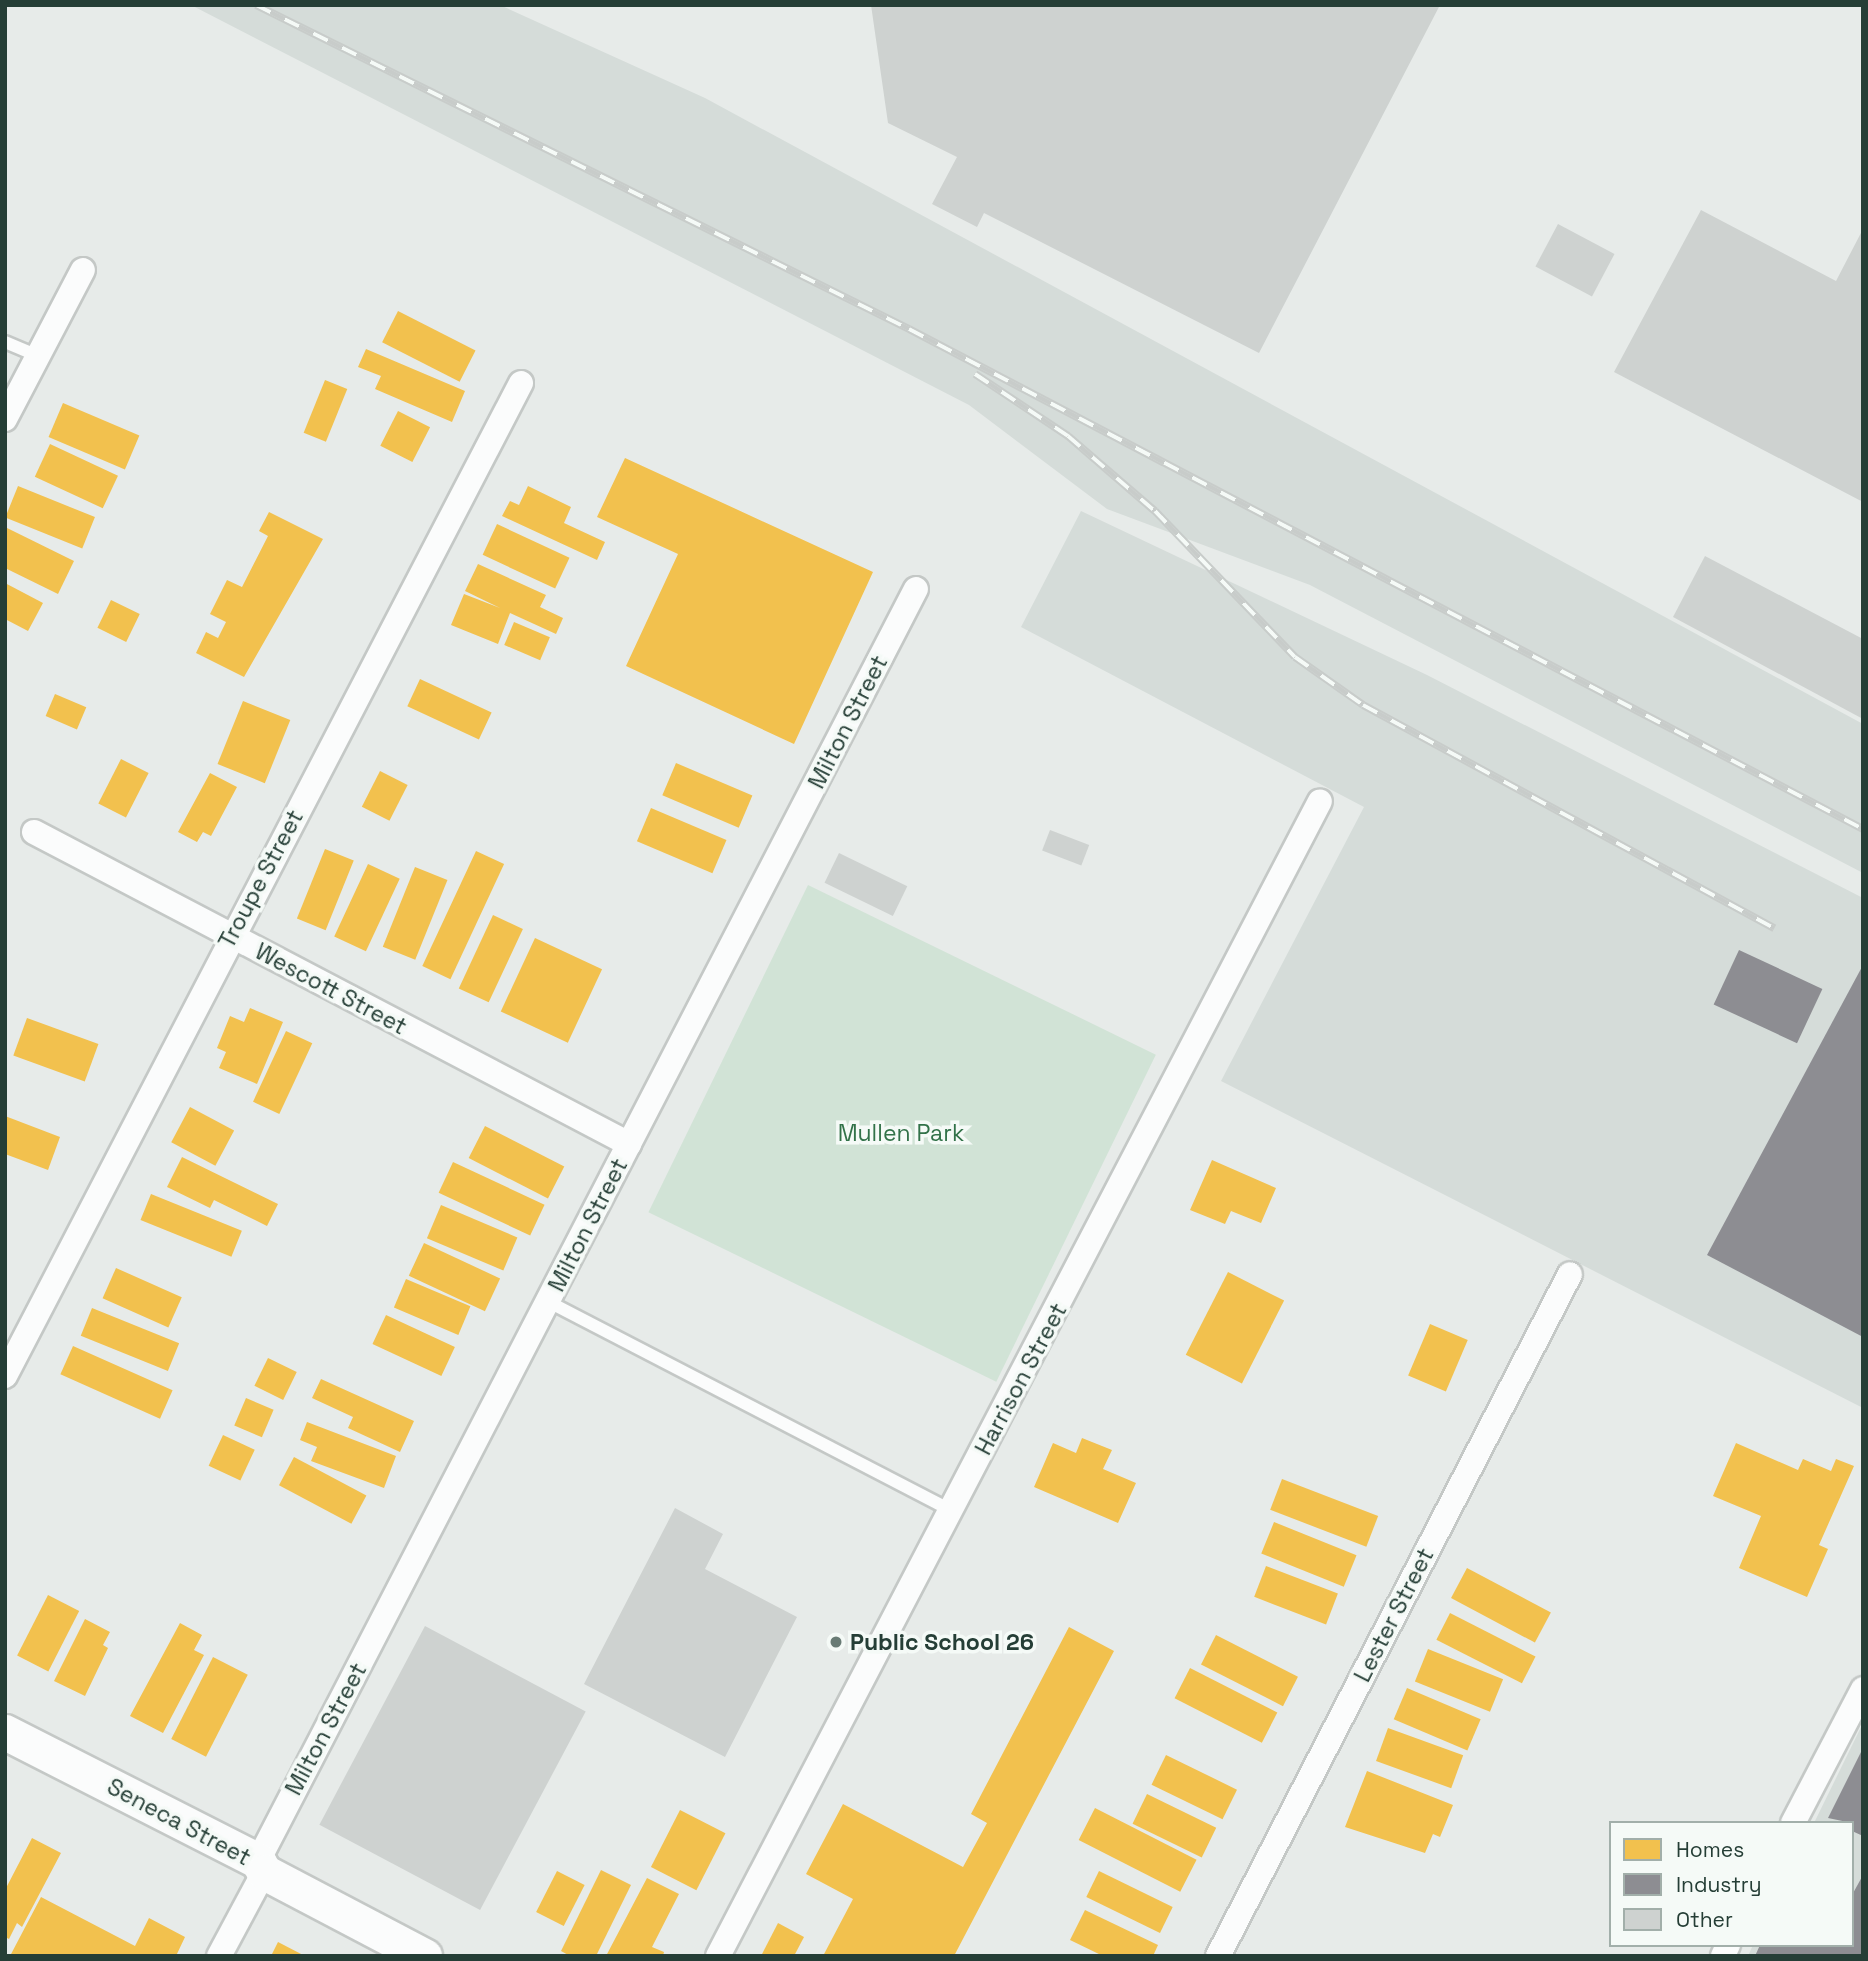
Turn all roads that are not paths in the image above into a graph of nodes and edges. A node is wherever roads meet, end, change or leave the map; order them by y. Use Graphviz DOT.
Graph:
graph roads {
  1 [pos="83,270"];
  2 [pos="5,342"];
  3 [pos="38,356"];
  4 [pos="521,383"];
  5 [pos="5,419"];
  6 [pos="916,589"];
  7 [pos="1320,801"];
  8 [pos="34,832"];
  9 [pos="231,936"];
  10 [pos="629,1144"];
  11 [pos="1570,1274"];
  12 [pos="549,1301"];
  13 [pos="5,1376"];
  14 [pos="952,1511"];
  15 [pos="1863,1689"];
  16 [pos="5,1732"];
  17 [pos="1794,1821"];
  18 [pos="261,1866"];
  19 [pos="219,1956"];
  20 [pos="424,1956"];
  21 [pos="718,1956"];
  22 [pos="1218,1956"];
  1 -- 3 [label="street"];
  2 -- 3 [label="lane"];
  3 -- 5 [label="street"];
  4 -- 9 [label="street, Troupe Street"];
  6 -- 10 [label="street, Milton Street"];
  7 -- 14 [label="street, Harrison Street"];
  8 -- 9 [label="street, Wescott Street"];
  9 -- 10 [label="street, Wescott Street"];
  9 -- 13 [label="street, Troupe Street"];
  10 -- 12 [label="street, Milton Street"];
  11 -- 22 [label="street, Lester Street"];
  12 -- 14 [label="lane"];
  12 -- 18 [label="street, Milton Street"];
  14 -- 21 [label="street, Harrison Street"];
  15 -- 17 [label="street"];
  16 -- 18 [label="main road, Seneca Street"];
  18 -- 19 [label="street, Milton Street"];
  18 -- 20 [label="main road, Seneca Street"];
}
